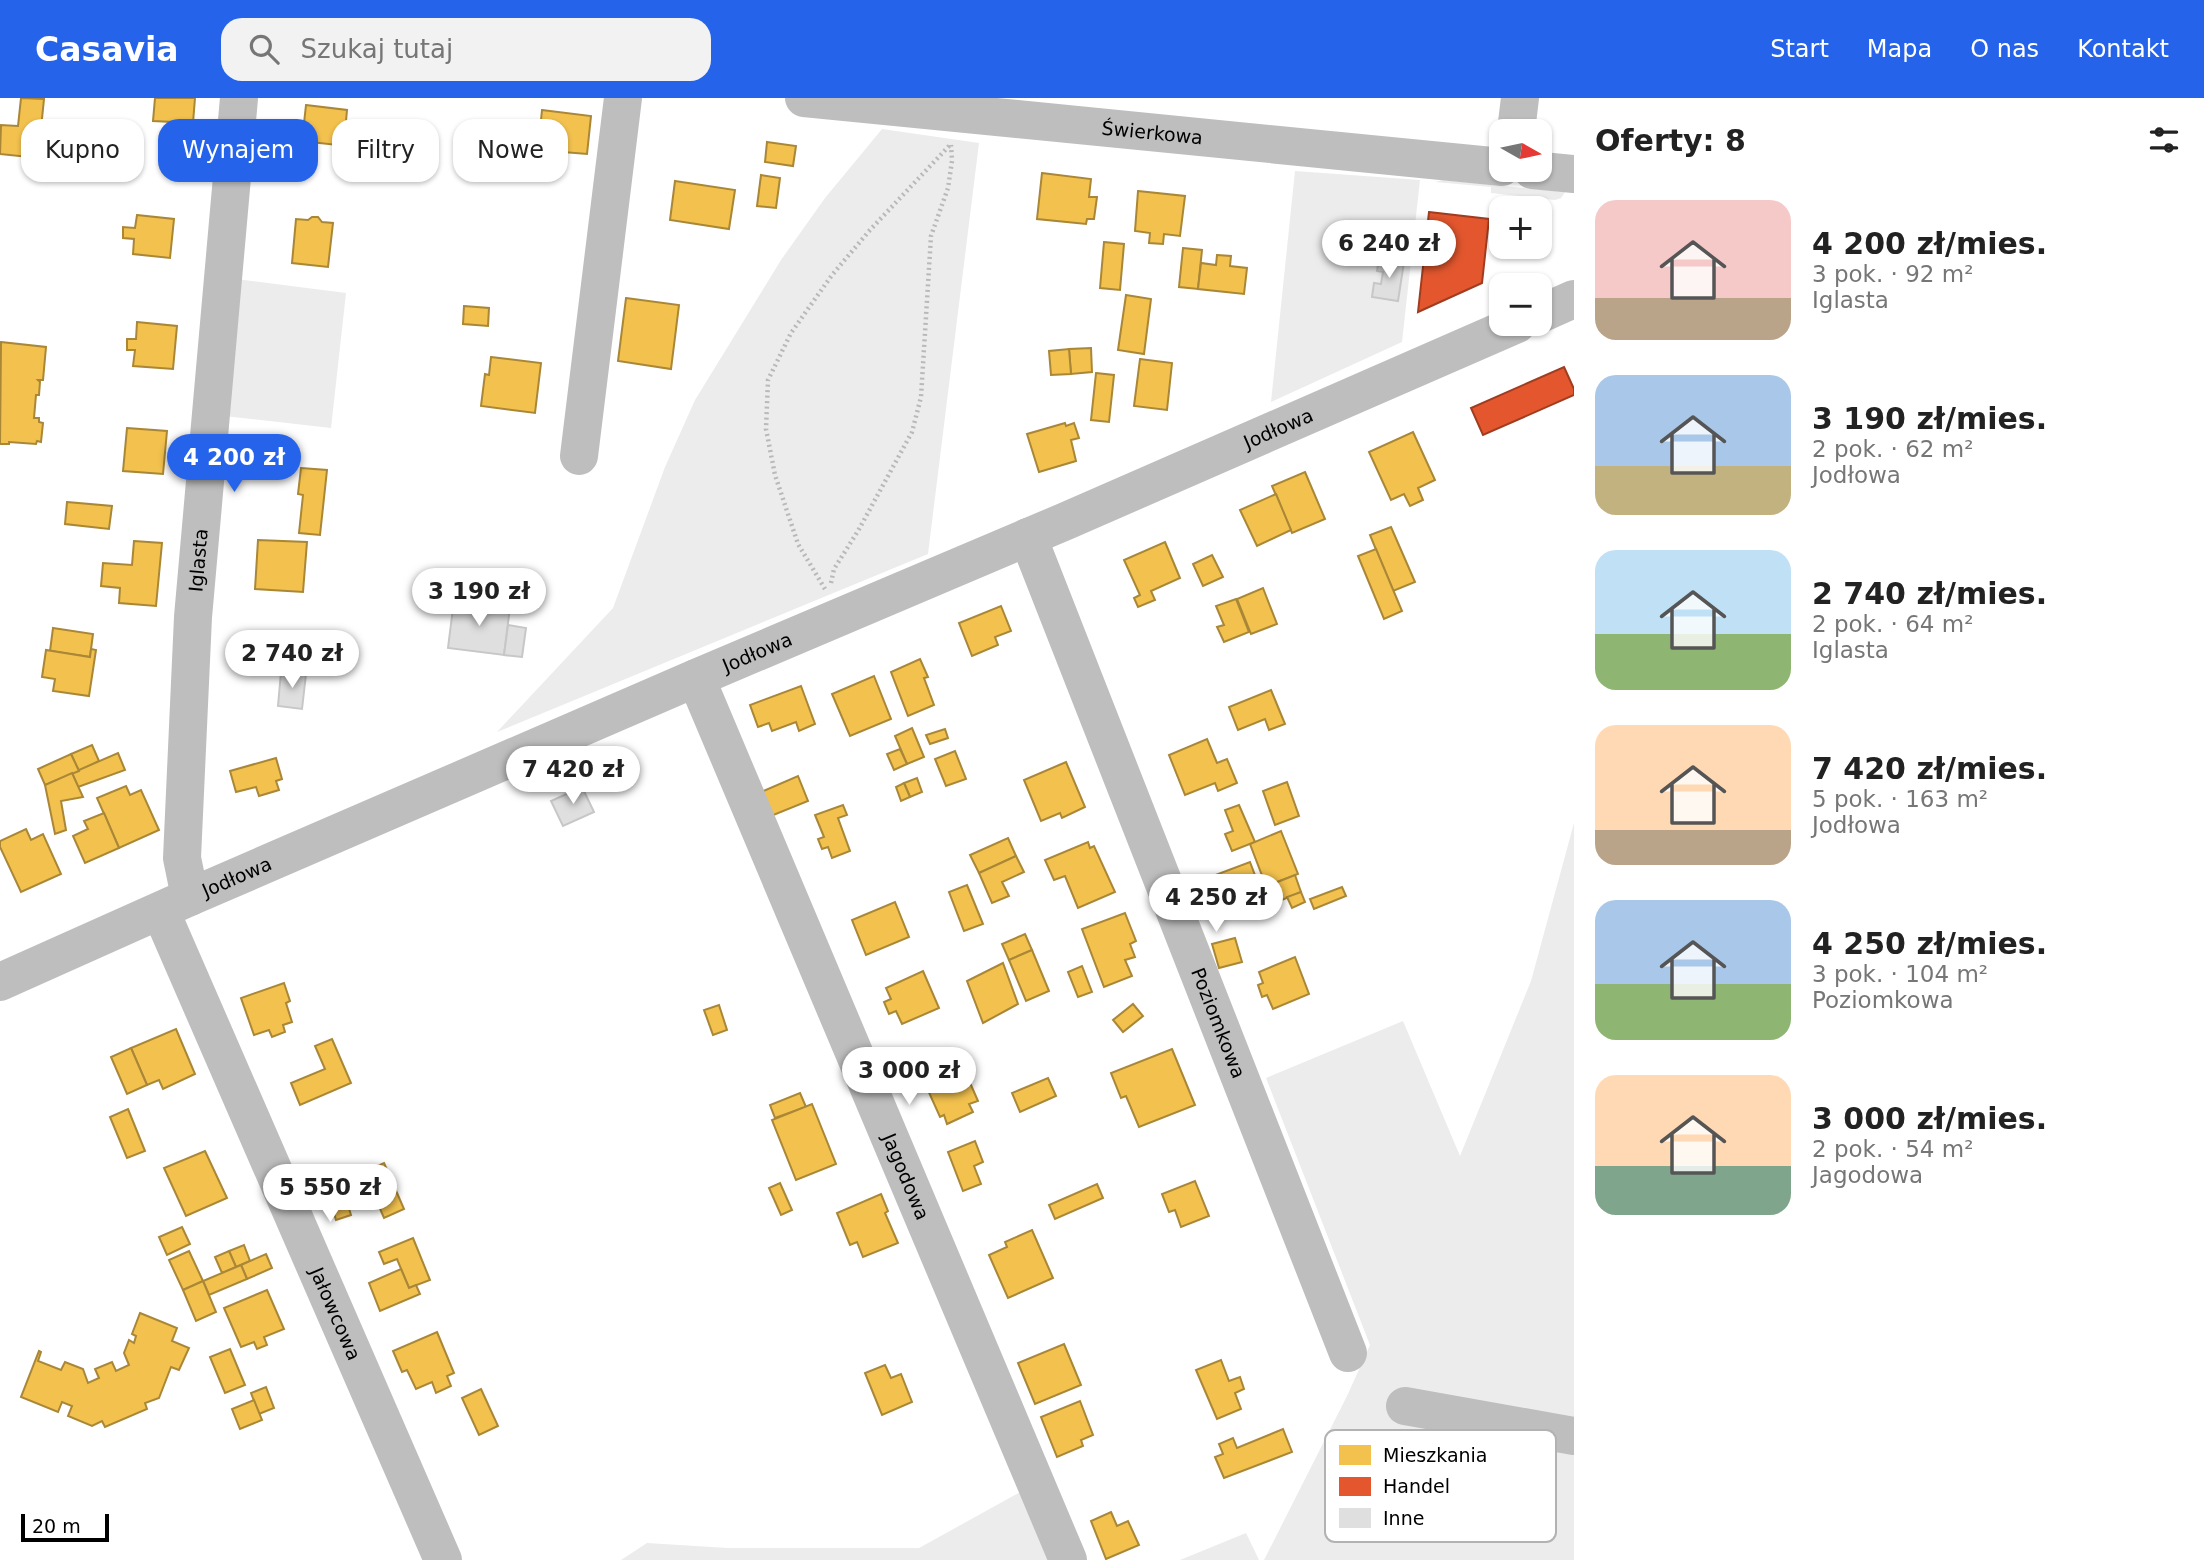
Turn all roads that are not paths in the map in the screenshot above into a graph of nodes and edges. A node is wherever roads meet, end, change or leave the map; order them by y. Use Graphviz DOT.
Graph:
graph roads {
  1 [pos="239,98"];
  2 [pos="623,98"];
  3 [pos="804,98"];
  4 [pos="810,98"];
  5 [pos="1520,98"];
  6 [pos="1517,119"];
  7 [pos="1489,166"];
  8 [pos="1552,172"];
  9 [pos="1574,174"];
  10 [pos="1574,299"];
  11 [pos="1552,309"];
  12 [pos="1489,336"];
  13 [pos="579,456"];
  14 [pos="1028,537"];
  15 [pos="696,678"];
  16 [pos="176,904"];
  17 [pos="0,982"];
  18 [pos="1349,1353"];
  19 [pos="1405,1406"];
  20 [pos="1540,1430"];
  21 [pos="1556,1433"];
  22 [pos="1574,1436"];
  23 [pos="443,1560"];
  24 [pos="1068,1560"];
  1 -- 16 [label="street, Iglasta"];
  2 -- 13 [label="street"];
  3 -- 4 [label="street, Świerkowa"];
  4 -- 7 [label="street, Świerkowa"];
  5 -- 6 [label="street"];
  8 -- 9 [label="street"];
  10 -- 11 [label="street"];
  12 -- 14 [label="street, Jodłowa"];
  14 -- 15 [label="street, Jodłowa"];
  14 -- 18 [label="street, Poziomkowa"];
  15 -- 16 [label="street, Jodłowa"];
  15 -- 24 [label="street, Jagodowa"];
  16 -- 17 [label="street, Jodłowa"];
  16 -- 23 [label="street, Jałowcowa"];
  19 -- 20 [label="street"];
  21 -- 22 [label="street"];
}
